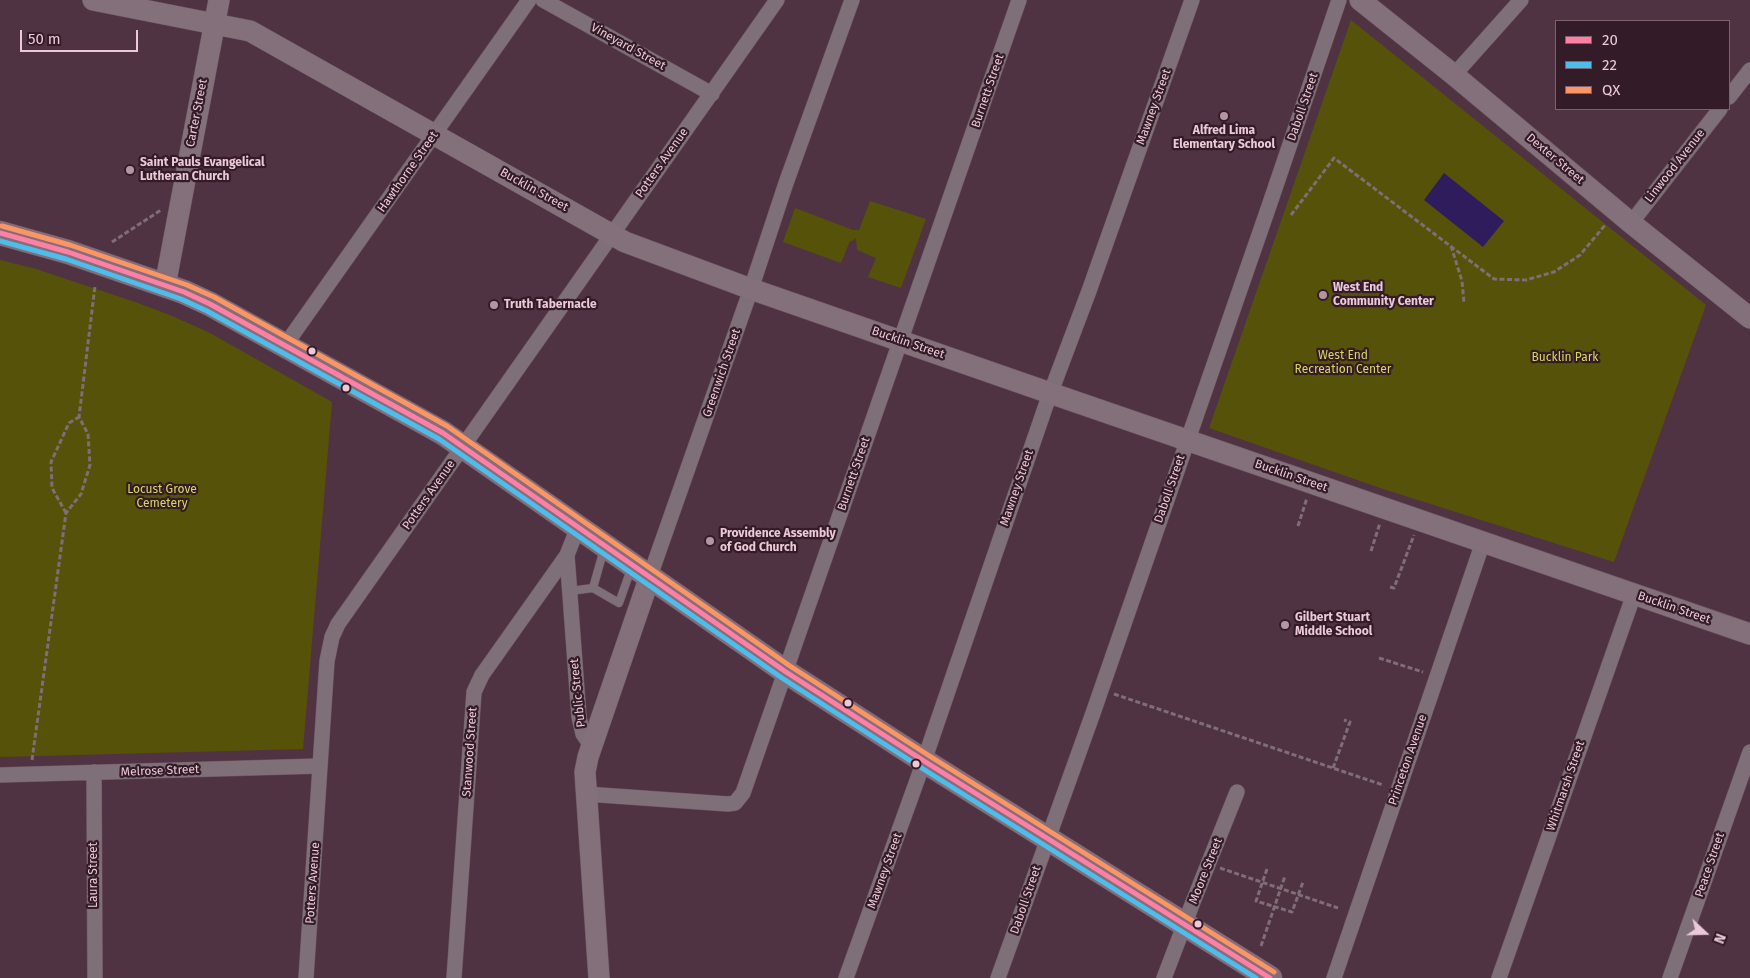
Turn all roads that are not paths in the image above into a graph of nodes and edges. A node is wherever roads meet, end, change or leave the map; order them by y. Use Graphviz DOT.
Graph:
graph roads {
  1 [pos="93,0"];
  2 [pos="219,0"];
  3 [pos="529,0"];
  4 [pos="544,0"];
  5 [pos="777,0"];
  6 [pos="852,0"];
  7 [pos="1019,0"];
  8 [pos="1192,0"];
  9 [pos="1339,0"];
  10 [pos="1360,0"];
  11 [pos="1521,0"];
  12 [pos="214,24"];
  13 [pos="1750,70"];
  14 [pos="1454,75"];
  15 [pos="712,94"];
  16 [pos="1730,96"];
  17 [pos="1719,110"];
  18 [pos="434,134"];
  19 [pos="1631,223"];
  20 [pos="0,233"];
  21 [pos="612,234"];
  22 [pos="165,286"];
  23 [pos="751,288"];
  24 [pos="1750,318"];
  25 [pos="900,340"];
  26 [pos="286,344"];
  27 [pos="1050,393"];
  28 [pos="1187,440"];
  29 [pos="464,446"];
  30 [pos="578,527"];
  31 [pos="1483,542"];
  32 [pos="605,545"];
  33 [pos="567,555"];
  34 [pos="642,570"];
  35 [pos="593,588"];
  36 [pos="570,591"];
  37 [pos="1634,594"];
  38 [pos="628,609"];
  39 [pos="1750,634"];
  40 [pos="786,672"];
  41 [pos="592,747"];
  42 [pos="1750,752"];
  43 [pos="924,761"];
  44 [pos="320,766"];
  45 [pos="94,772"];
  46 [pos="0,775"];
  47 [pos="1237,792"];
  48 [pos="586,794"];
  49 [pos="1047,839"];
  50 [pos="1185,924"];
  51 [pos="95,978"];
  52 [pos="306,978"];
  53 [pos="454,978"];
  54 [pos="599,978"];
  55 [pos="846,978"];
  56 [pos="998,978"];
  57 [pos="1164,978"];
  58 [pos="1270,978"];
  59 [pos="1334,978"];
  60 [pos="1499,978"];
  61 [pos="1670,978"];
  1 -- 12 [label="street, Bucklin Street"];
  2 -- 12 [label="street, Carter Street"];
  3 -- 18 [label="street, Hawthorne Street"];
  4 -- 15 [label="street, Vineyard Street"];
  5 -- 15 [label="street, Potters Avenue"];
  6 -- 23 [label="street, Greenwich Street"];
  7 -- 25 [label="street, Burnett Street"];
  8 -- 27 [label="street, Mawney Street"];
  9 -- 28 [label="street, Daboll Street"];
  10 -- 14 [label="street, Dexter Street"];
  11 -- 14 [label="street"];
  12 -- 18 [label="street, Bucklin Street"];
  12 -- 22 [label="street, Carter Street"];
  13 -- 16 [label="street"];
  14 -- 19 [label="street, Dexter Street"];
  15 -- 21 [label="street, Potters Avenue"];
  17 -- 19 [label="street, Linwood Avenue"];
  18 -- 21 [label="street, Bucklin Street"];
  18 -- 26 [label="street, Hawthorne Street"];
  19 -- 24 [label="street, Dexter Street"];
  20 -- 22 [label="main road"];
  21 -- 23 [label="street, Bucklin Street"];
  21 -- 29 [label="street, Potters Avenue"];
  22 -- 26 [label="main road"];
  23 -- 25 [label="street, Bucklin Street"];
  23 -- 34 [label="street, Greenwich Street"];
  25 -- 27 [label="street, Bucklin Street"];
  25 -- 40 [label="street, Burnett Street"];
  26 -- 29 [label="main road"];
  27 -- 28 [label="street, Bucklin Street"];
  27 -- 43 [label="street, Mawney Street"];
  28 -- 31 [label="street, Bucklin Street"];
  28 -- 49 [label="street, Daboll Street"];
  29 -- 30 [label="main road"];
  29 -- 44 [label="street, Potters Avenue"];
  30 -- 32 [label="main road"];
  30 -- 33 [label="street, Public Street"];
  31 -- 37 [label="street, Bucklin Street"];
  31 -- 59 [label="street, Princeton Avenue"];
  32 -- 34 [label="main road"];
  32 -- 35 [label="lane"];
  33 -- 36 [label="street, Public Street"];
  33 -- 53 [label="street, Stanwood Street"];
  34 -- 38 [label="street, Greenwich Street"];
  34 -- 40 [label="main road"];
  35 -- 36 [label="lane"];
  35 -- 38 [label="lane"];
  36 -- 41 [label="street, Public Street"];
  37 -- 39 [label="street, Bucklin Street"];
  37 -- 60 [label="street, Whitmarsh Street"];
  38 -- 41 [label="street, Greenwich Street"];
  40 -- 43 [label="main road"];
  40 -- 48 [label="street, Burnett Street"];
  41 -- 48 [label="street"];
  42 -- 61 [label="street, Peace Street"];
  43 -- 49 [label="main road"];
  43 -- 55 [label="street, Mawney Street"];
  44 -- 45 [label="street, Melrose Street"];
  44 -- 52 [label="street, Potters Avenue"];
  45 -- 46 [label="street, Melrose Street"];
  45 -- 51 [label="street, Laura Street"];
  47 -- 50 [label="street, Moore Street"];
  48 -- 54 [label="street"];
  49 -- 50 [label="main road"];
  49 -- 56 [label="street, Daboll Street"];
  50 -- 57 [label="street, Moore Street"];
  50 -- 58 [label="main road"];
}
